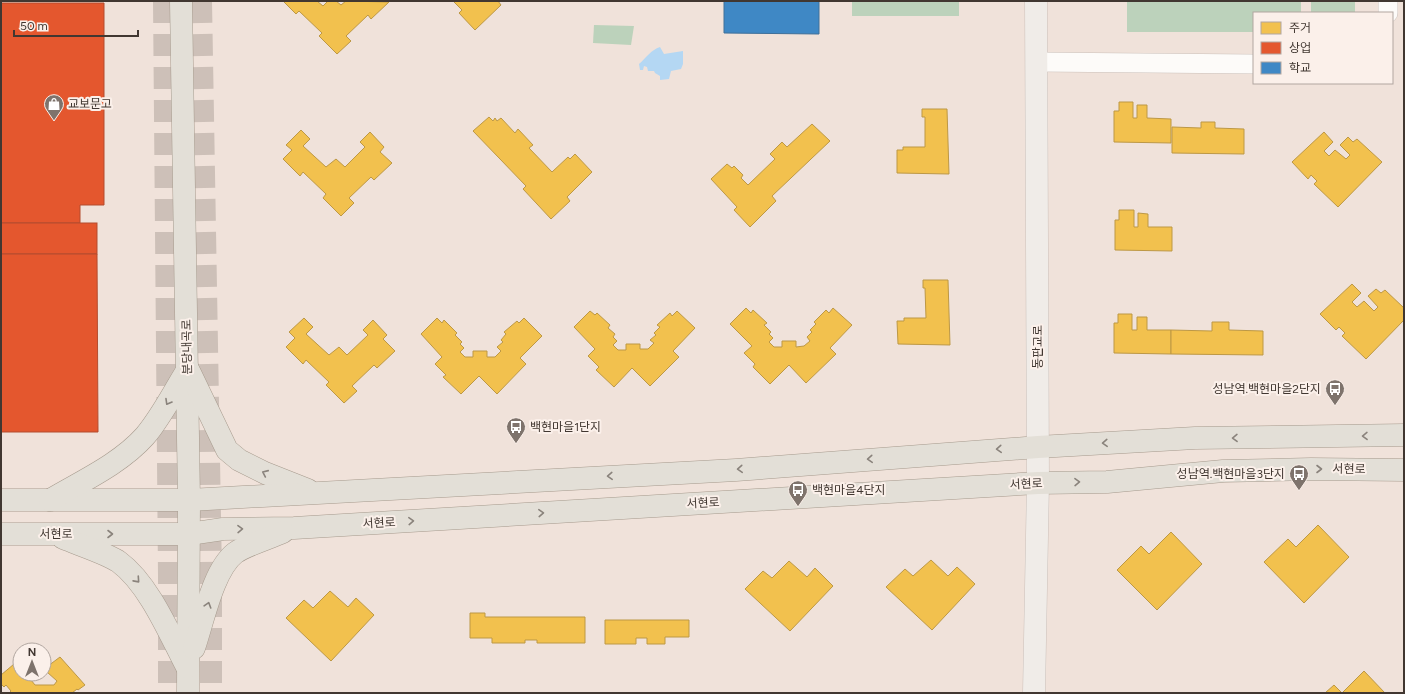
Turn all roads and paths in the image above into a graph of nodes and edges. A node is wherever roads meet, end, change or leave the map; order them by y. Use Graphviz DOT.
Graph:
graph roads {
  1 [pos="181,1"];
  2 [pos="1036,1"];
  3 [pos="1388,1"];
  4 [pos="1388,12"];
  5 [pos="1037,62"];
  6 [pos="1253,64"];
  7 [pos="188,369"];
  8 [pos="1404,435"];
  9 [pos="1038,446"];
  10 [pos="1404,470"];
  11 [pos="1038,483"];
  12 [pos="314,493"];
  13 [pos="1,500"];
  14 [pos="50,500"];
  15 [pos="189,500"];
  16 [pos="294,528"];
  17 [pos="1,534"];
  18 [pos="55,534"];
  19 [pos="189,534"];
  20 [pos="188,668"];
  21 [pos="188,693"];
  22 [pos="1034,693"];
  1 -- 7 [label="main road, 분당내곡로"];
  2 -- 5 [label="main road, 동판교로"];
  3 -- 4 [label="street"];
  5 -- 6 [label="street"];
  5 -- 9 [label="main road, 동판교로"];
  12 -- 7 [label="main road, one-way"];
  7 -- 14 [label="main road, one-way"];
  7 -- 15 [label="main road, 분당내곡로"];
  8 -- 9 [label="main road, one-way"];
  9 -- 11 [label="main road, 동판교로"];
  9 -- 12 [label="main road, one-way"];
  11 -- 10 [label="main road, 서현로, one-way"];
  16 -- 11 [label="main road, 서현로, one-way"];
  11 -- 22 [label="main road, 동판교로"];
  12 -- 15 [label="main road"];
  13 -- 14 [label="main road"];
  14 -- 15 [label="main road"];
  15 -- 19 [label="main road, 분당내곡로"];
  19 -- 16 [label="main road, 서현로, one-way"];
  20 -- 16 [label="main road, one-way"];
  17 -- 18 [label="main road, 서현로"];
  18 -- 19 [label="main road, 서현로, one-way"];
  18 -- 20 [label="main road, one-way"];
  19 -- 20 [label="main road, 분당내곡로"];
  20 -- 21 [label="main road, 분당내곡로"];
}
